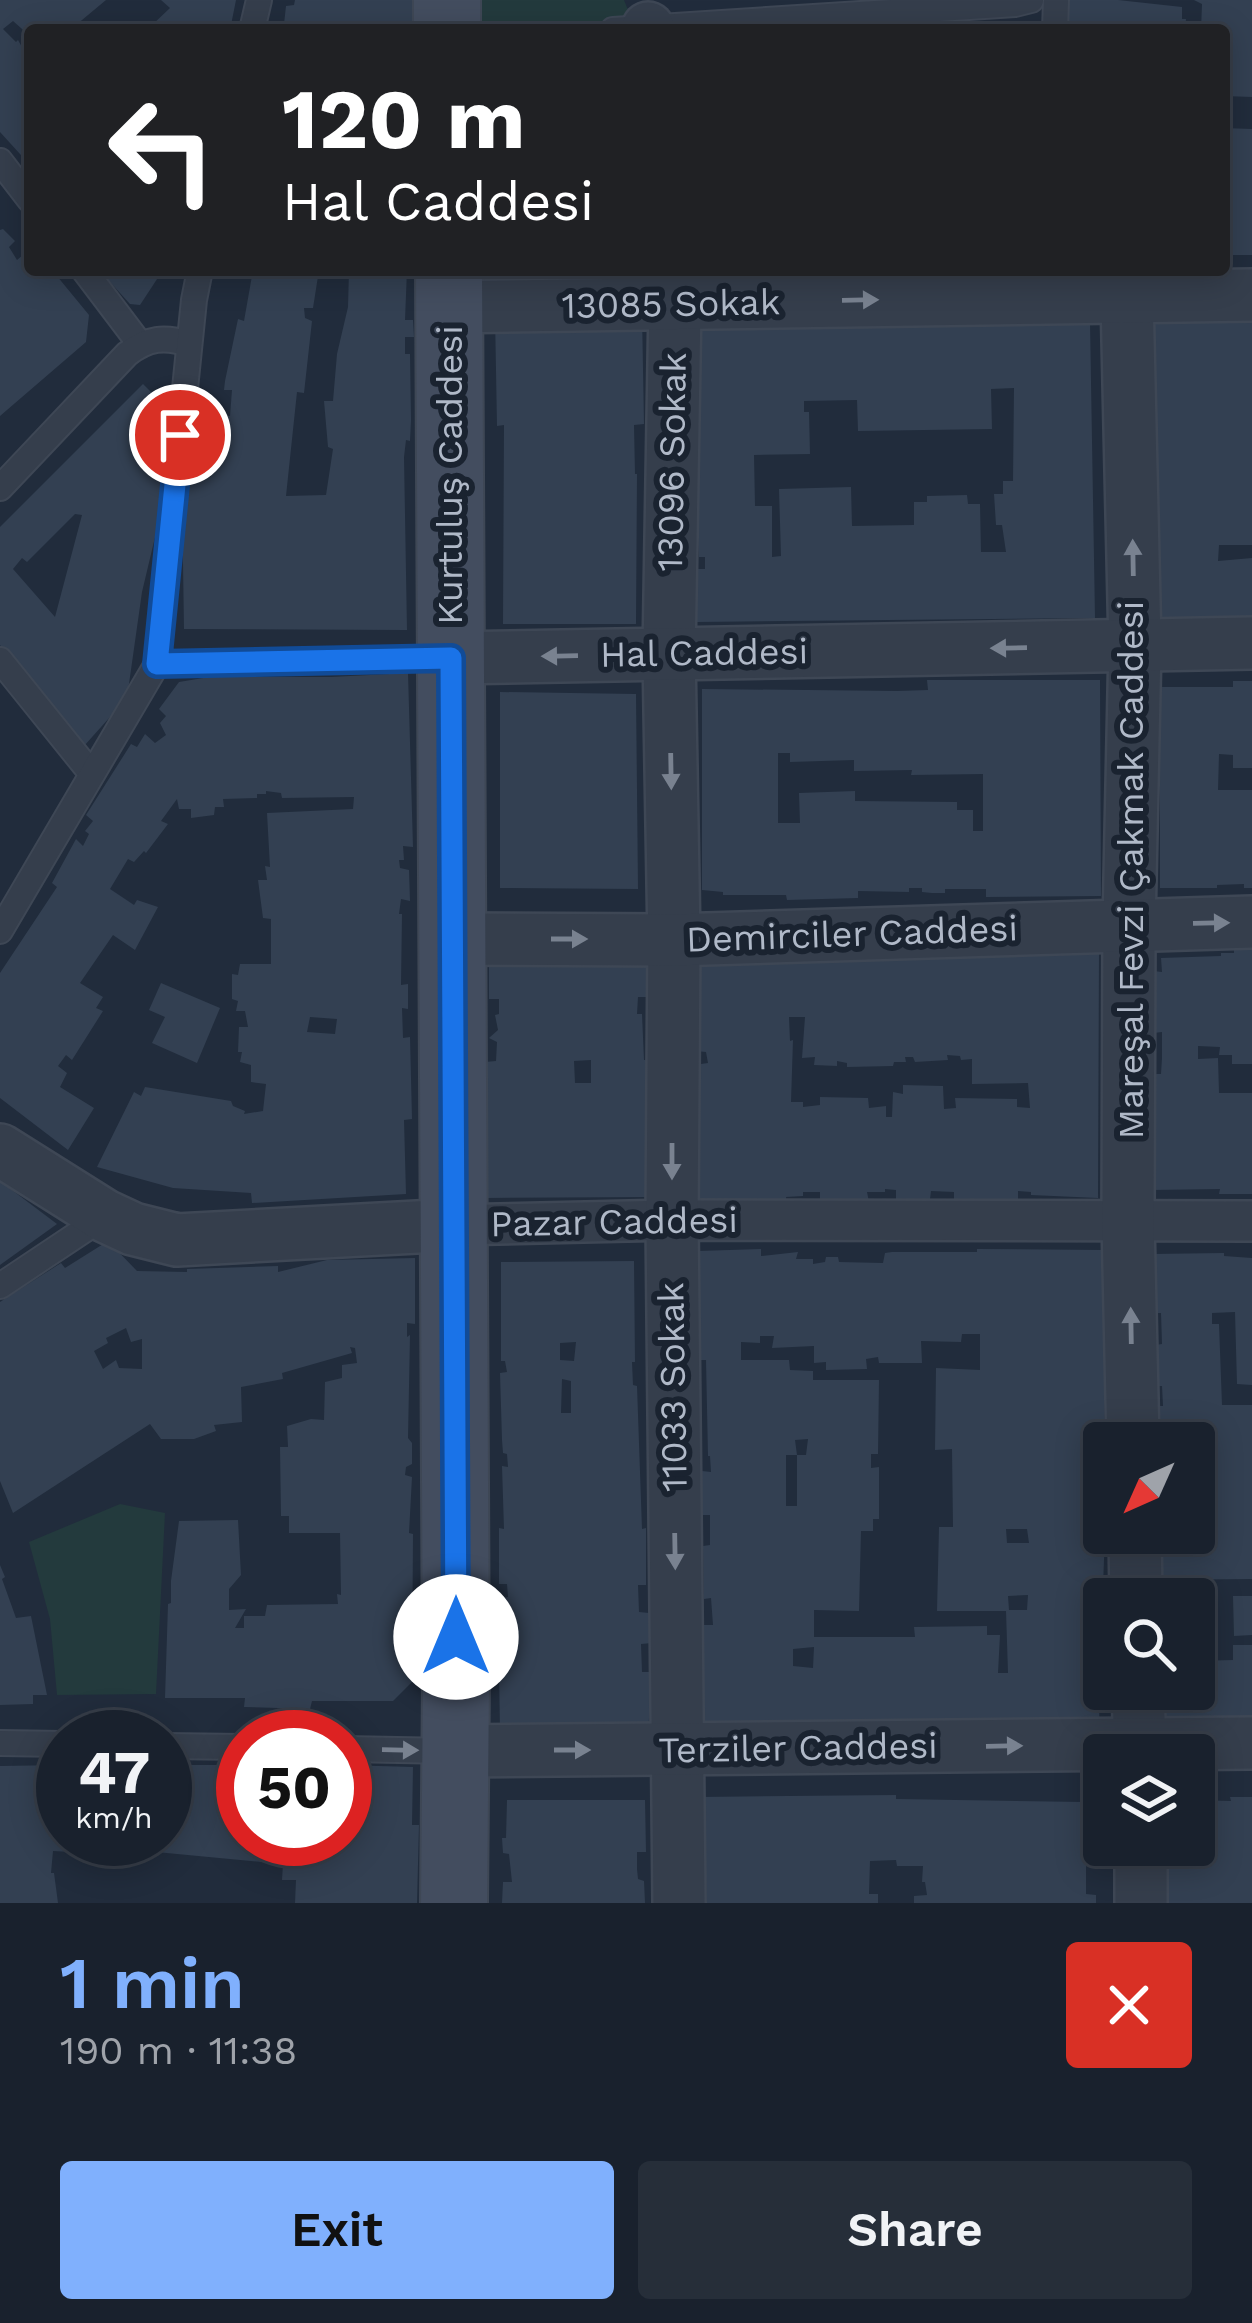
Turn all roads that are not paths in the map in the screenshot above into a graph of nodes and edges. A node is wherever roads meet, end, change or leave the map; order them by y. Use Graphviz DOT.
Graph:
graph roads {
  1 [pos="1031,0"];
  2 [pos="967,18"];
  3 [pos="793,24"];
  4 [pos="0,161"];
  5 [pos="24,192"];
  6 [pos="89,276"];
  7 [pos="199,276"];
  8 [pos="1045,283"];
  9 [pos="962,284"];
  10 [pos="673,287"];
  11 [pos="449,289"];
  12 [pos="1252,295"];
  13 [pos="1127,297"];
  14 [pos="140,344"];
  15 [pos="189,344"];
  16 [pos="0,488"];
  17 [pos="1252,643"];
  18 [pos="1135,645"];
  19 [pos="668,654"];
  20 [pos="451,658"];
  21 [pos="0,660"];
  22 [pos="157,664"];
  23 [pos="91,773"];
  24 [pos="1252,922"];
  25 [pos="1129,925"];
  26 [pos="0,931"];
  27 [pos="452,939"];
  28 [pos="674,940"];
  29 [pos="0,1150"];
  30 [pos="106,1216"];
  31 [pos="672,1220"];
  32 [pos="1252,1221"];
  33 [pos="1128,1222"];
  34 [pos="454,1225"];
  35 [pos="0,1286"];
  36 [pos="1133,1422"];
  37 [pos="0,1743"];
  38 [pos="1252,1743"];
  39 [pos="36,1744"];
  40 [pos="1215,1745"];
  41 [pos="372,1749"];
  42 [pos="677,1749"];
  43 [pos="1083,1749"];
  44 [pos="455,1750"];
  45 [pos="1141,1866"];
  46 [pos="454,1903"];
  47 [pos="680,1903"];
  48 [pos="1141,1903"];
  1 -- 2 [label="lane"];
  2 -- 3 [label="lane"];
  4 -- 5 [label="lane"];
  6 -- 14 [label="lane"];
  7 -- 15 [label="lane"];
  8 -- 9 [label="street, 13085 Sokak"];
  8 -- 13 [label="street, 13085 Sokak"];
  10 -- 9 [label="street, 13085 Sokak, one-way"];
  10 -- 11 [label="street, 13085 Sokak"];
  10 -- 19 [label="street, 13096 Sokak"];
  11 -- 20 [label="main road, Kurtuluş Caddesi"];
  12 -- 13 [label="street, 13085 Sokak"];
  18 -- 13 [label="street, Mareşal Fevzi Çakmak Caddesi, one-way"];
  14 -- 15 [label="lane"];
  14 -- 16 [label="lane"];
  15 -- 22 [label="lane"];
  17 -- 18 [label="street, Hal Caddesi"];
  18 -- 19 [label="street, Hal Caddesi, one-way"];
  18 -- 25 [label="street, Mareşal Fevzi Çakmak Caddesi"];
  19 -- 20 [label="street, Hal Caddesi, one-way"];
  19 -- 28 [label="street, 11033 Sokak, one-way"];
  20 -- 22 [label="lane, Hal Caddesi"];
  20 -- 27 [label="main road, Kurtuluş Caddesi"];
  21 -- 23 [label="lane"];
  22 -- 23 [label="lane"];
  23 -- 26 [label="lane"];
  25 -- 24 [label="street, Demirciler Caddesi, one-way"];
  25 -- 28 [label="street, Demirciler Caddesi"];
  25 -- 33 [label="street, Mareşal Fevzi Çakmak Caddesi"];
  27 -- 28 [label="street, Demirciler Caddesi, one-way"];
  27 -- 34 [label="main road, Kurtuluş Caddesi"];
  28 -- 31 [label="street, 11033 Sokak, one-way"];
  29 -- 30 [label="street, Pazar Caddesi"];
  30 -- 34 [label="street, Pazar Caddesi"];
  30 -- 35 [label="lane"];
  31 -- 33 [label="street, Pazar Caddesi"];
  31 -- 34 [label="street, Pazar Caddesi"];
  31 -- 42 [label="street, 11033 Sokak, one-way"];
  32 -- 33 [label="street, Pazar Caddesi"];
  36 -- 33 [label="street, Mareşal Fevzi Çakmak Caddesi, one-way"];
  34 -- 44 [label="main road, Kurtuluş Caddesi"];
  37 -- 39 [label="lane"];
  38 -- 40 [label="street, Terziler Caddesi"];
  41 -- 44 [label="lane, Terziler Caddesi, one-way"];
  42 -- 43 [label="street, Terziler Caddesi, one-way"];
  44 -- 42 [label="street, Terziler Caddesi, one-way"];
  42 -- 47 [label="street, 11033 Sokak"];
  44 -- 46 [label="main road, Kurtuluş Caddesi"];
  45 -- 48 [label="street"];
}
